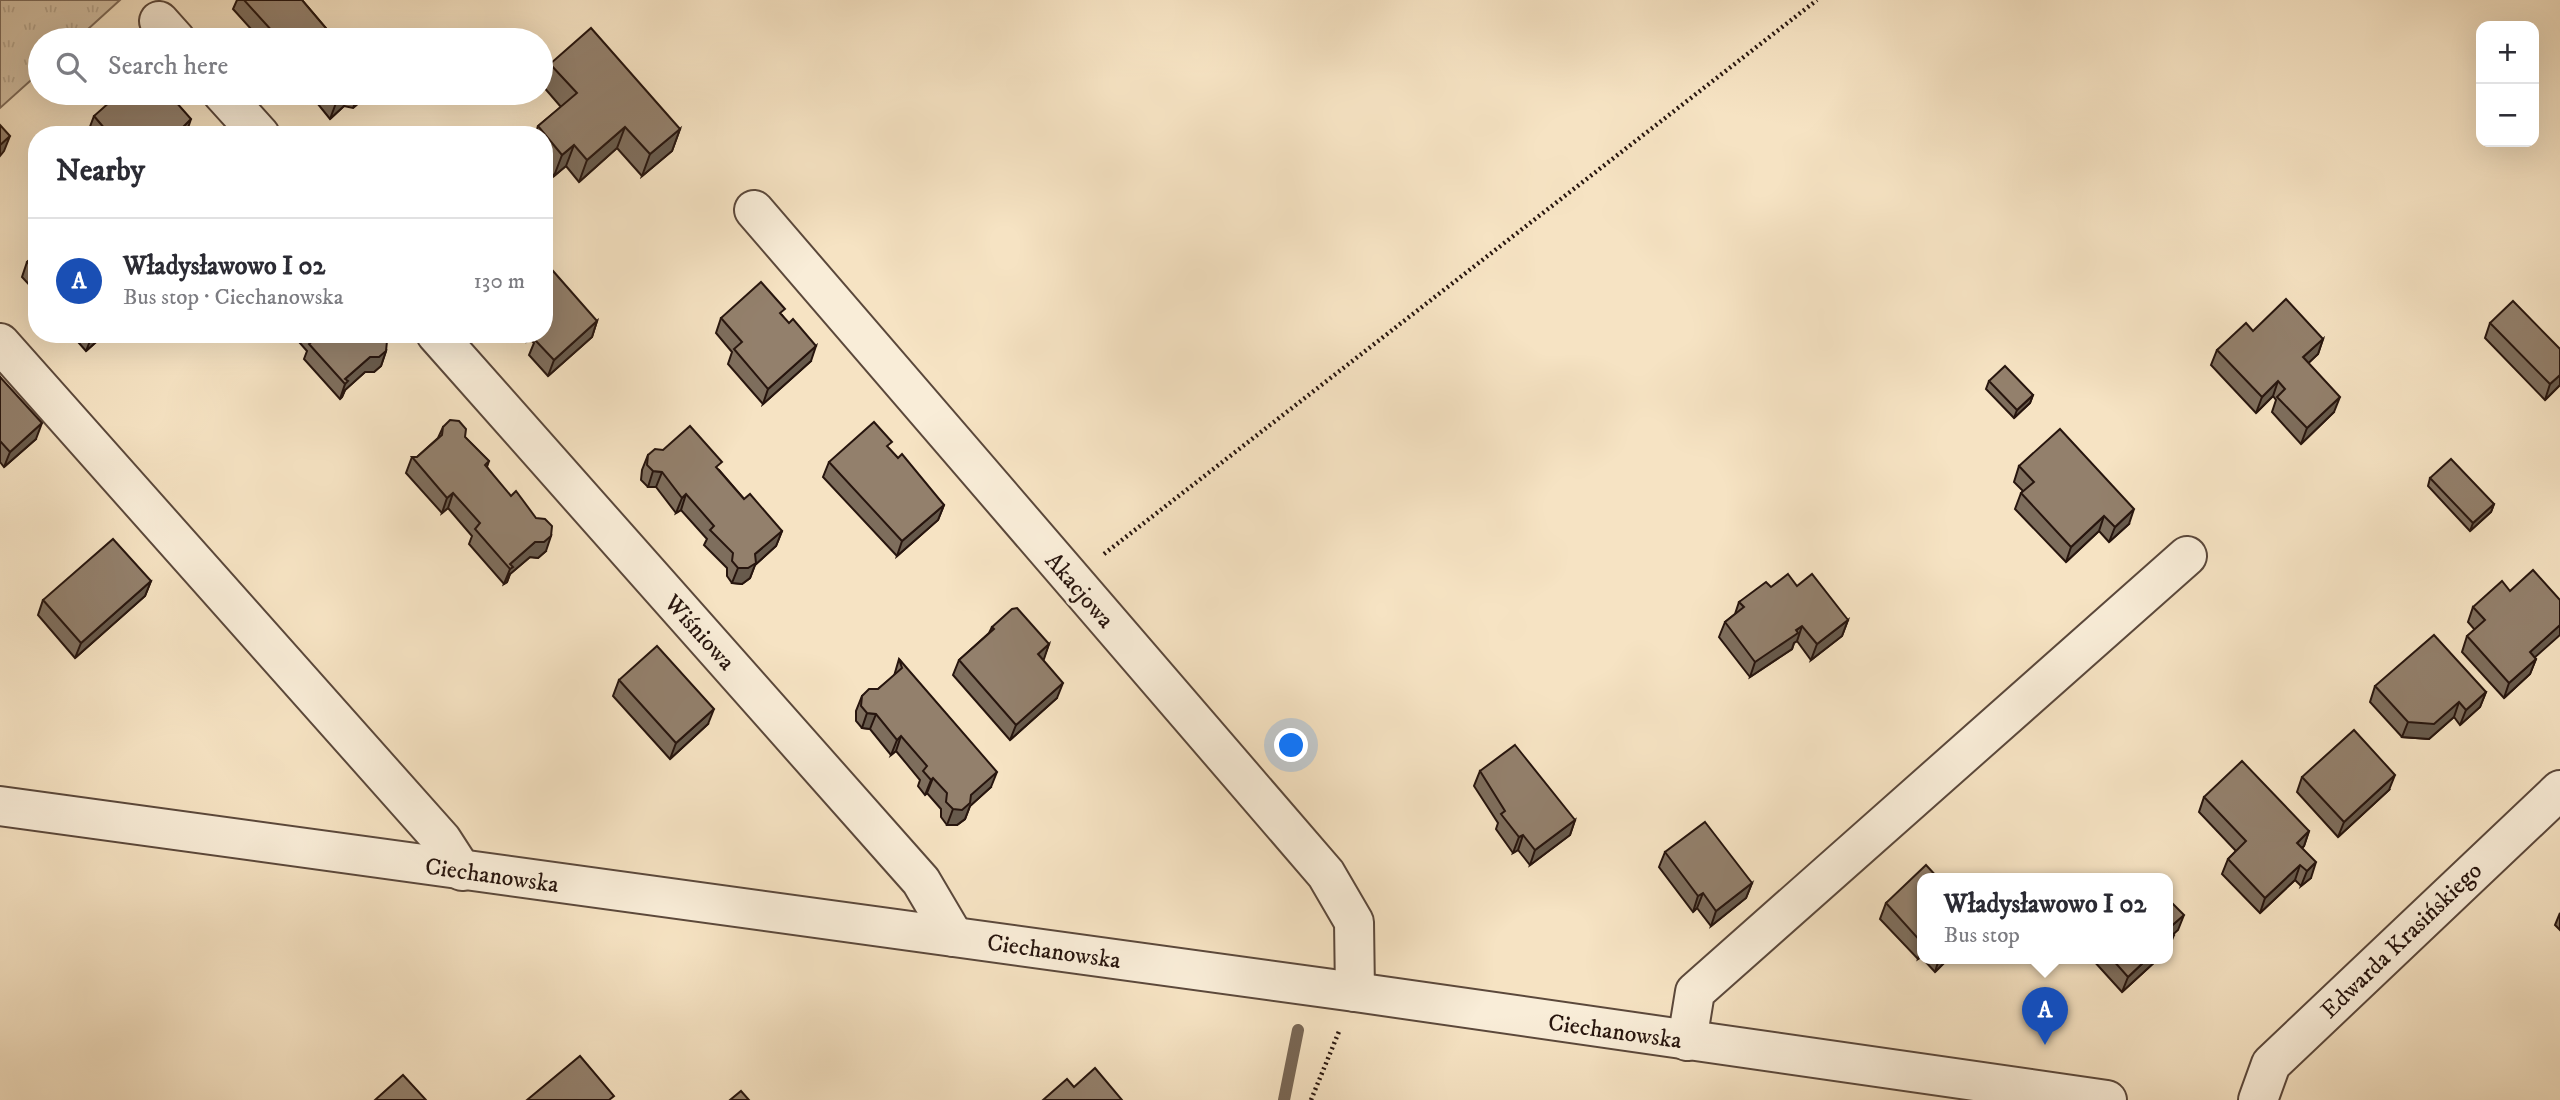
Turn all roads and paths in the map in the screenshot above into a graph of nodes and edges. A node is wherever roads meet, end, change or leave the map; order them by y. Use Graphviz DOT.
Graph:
graph roads {
  1 [pos="1816,0"];
  2 [pos="233,105"];
  3 [pos="252,126"];
  4 [pos="754,210"];
  5 [pos="0,343"];
  6 [pos="444,343"];
  7 [pos="2187,556"];
  8 [pos="1070,580"];
  9 [pos="2560,790"];
  10 [pos="0,806"];
  11 [pos="462,871"];
  12 [pos="954,937"];
  13 [pos="1355,992"];
  14 [pos="1686,1041"];
  15 [pos="1311,1100"];
  16 [pos="2107,1100"];
  17 [pos="2258,1100"];
  1 -- 8 [label="path"];
  2 -- 3 [label="street"];
  4 -- 8 [label="street, Akacjowa"];
  5 -- 11 [label="street"];
  6 -- 12 [label="street, Wiśniowa"];
  7 -- 14 [label="street"];
  8 -- 13 [label="street, Akacjowa"];
  9 -- 17 [label="street, Edwarda Krasińskiego"];
  10 -- 11 [label="street, Ciechanowska"];
  11 -- 12 [label="street, Ciechanowska"];
  12 -- 13 [label="street, Ciechanowska"];
  13 -- 14 [label="street, Ciechanowska"];
  13 -- 15 [label="path"];
  14 -- 16 [label="street, Ciechanowska"];
}
